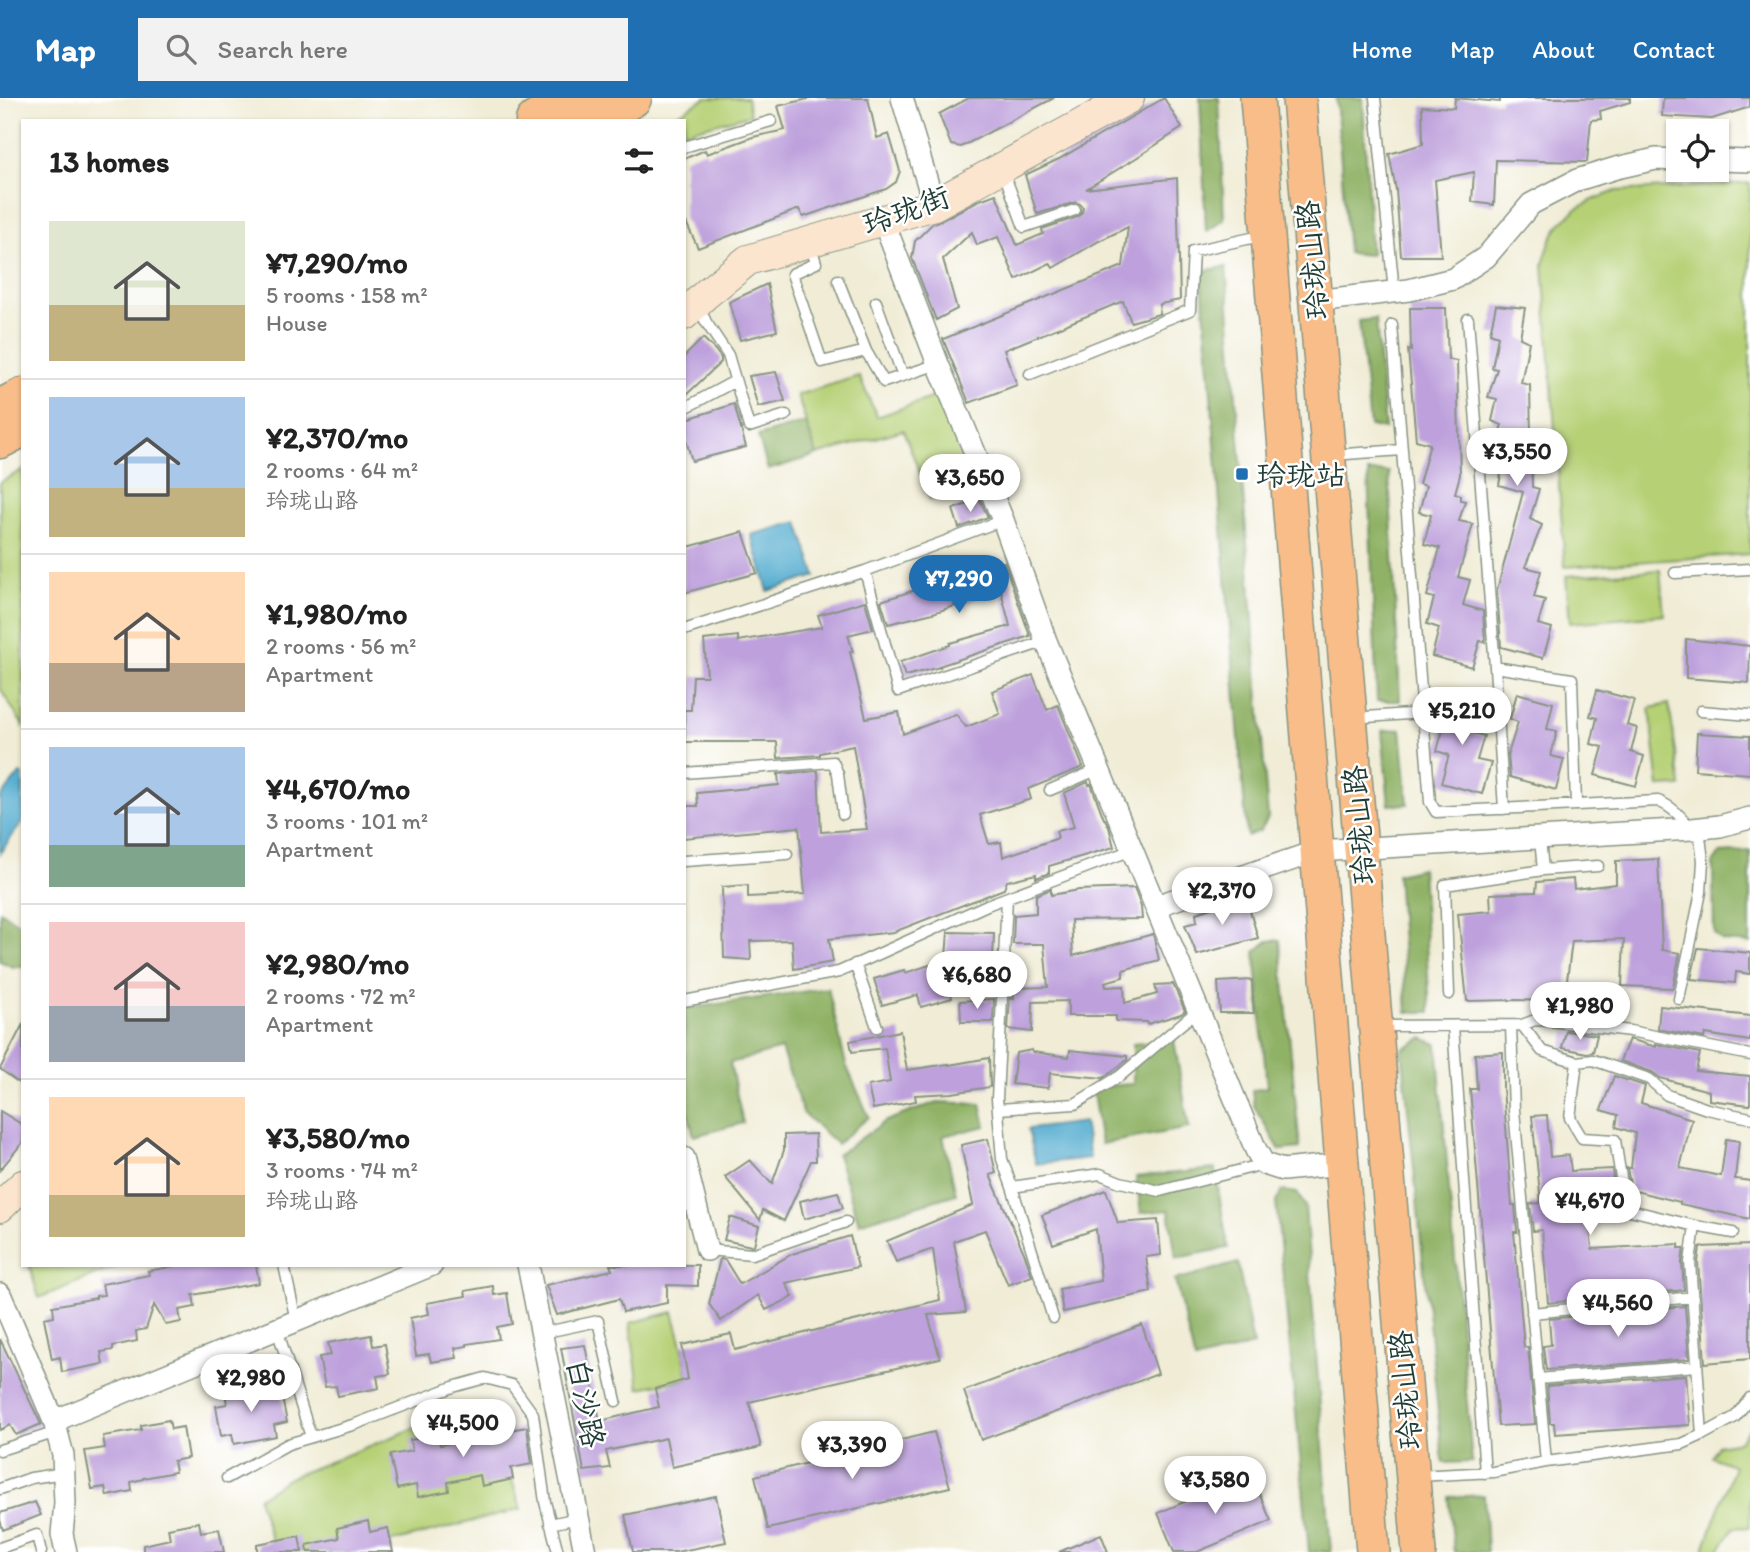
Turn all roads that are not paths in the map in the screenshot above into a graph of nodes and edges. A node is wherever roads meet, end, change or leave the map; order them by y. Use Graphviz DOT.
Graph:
graph roads {
  1 [pos="576,98"];
  2 [pos="632,98"];
  3 [pos="902,98"];
  4 [pos="1129,98"];
  5 [pos="1257,98"];
  6 [pos="1299,98"];
  7 [pos="1375,98"];
  8 [pos="539,119"];
  9 [pos="595,119"];
  10 [pos="771,121"];
  11 [pos="686,146"];
  12 [pos="1666,159"];
  13 [pos="1729,160"];
  14 [pos="1750,161"];
  15 [pos="1002,168"];
  16 [pos="934,205"];
  17 [pos="1075,210"];
  18 [pos="883,220"];
  19 [pos="1268,234"];
  20 [pos="810,241"];
  21 [pos="838,280"];
  22 [pos="1394,292"];
  23 [pos="1316,301"];
  24 [pos="876,302"];
  25 [pos="691,309"];
  26 [pos="1468,319"];
  27 [pos="1392,325"];
  28 [pos="866,351"];
  29 [pos="939,364"];
  30 [pos="1030,374"];
  31 [pos="903,376"];
  32 [pos="735,381"];
  33 [pos="21,398"];
  34 [pos="686,407"];
  35 [pos="0,409"];
  36 [pos="786,415"];
  37 [pos="21,428"];
  38 [pos="0,439"];
  39 [pos="1402,450"];
  40 [pos="1329,455"];
  41 [pos="1003,520"];
  42 [pos="1750,569"];
  43 [pos="865,571"];
  44 [pos="1675,573"];
  45 [pos="686,629"];
  46 [pos="1046,640"];
  47 [pos="1495,667"];
  48 [pos="1701,712"];
  49 [pos="1423,713"];
  50 [pos="1750,715"];
  51 [pos="1350,718"];
  52 [pos="1099,769"];
  53 [pos="686,773"];
  54 [pos="1050,790"];
  55 [pos="1576,805"];
  56 [pos="1504,809"];
  57 [pos="843,814"];
  58 [pos="1750,818"];
  59 [pos="1695,829"];
  60 [pos="1540,839"];
  61 [pos="1361,849"];
  62 [pos="1132,850"];
  63 [pos="1317,851"];
  64 [pos="787,854"];
  65 [pos="686,861"];
  66 [pos="1598,866"];
  67 [pos="1543,870"];
  68 [pos="1007,898"];
  69 [pos="1156,906"];
  70 [pos="855,964"];
  71 [pos="1449,994"];
  72 [pos="1679,999"];
  73 [pos="686,1001"];
  74 [pos="1198,1010"];
  75 [pos="1517,1025"];
  76 [pos="1453,1026"];
  77 [pos="877,1027"];
  78 [pos="1376,1027"];
  79 [pos="1750,1055"];
  80 [pos="1577,1062"];
  81 [pos="998,1110"];
  82 [pos="1750,1118"];
  83 [pos="1264,1164"];
  84 [pos="1342,1164"];
  85 [pos="686,1166"];
  86 [pos="1012,1186"];
  87 [pos="21,1187"];
  88 [pos="0,1206"];
  89 [pos="846,1222"];
  90 [pos="1695,1226"];
  91 [pos="1733,1233"];
  92 [pos="707,1250"];
  93 [pos="284,1267"];
  94 [pos="427,1267"];
  95 [pos="528,1267"];
  96 [pos="0,1294"];
  97 [pos="1693,1297"];
  98 [pos="1532,1313"];
  99 [pos="1053,1318"];
  100 [pos="287,1325"];
  101 [pos="542,1333"];
  102 [pos="1697,1366"];
  103 [pos="1538,1380"];
  104 [pos="1750,1398"];
  105 [pos="616,1401"];
  106 [pos="55,1426"];
  107 [pos="1702,1435"];
  108 [pos="311,1437"];
  109 [pos="0,1450"];
  110 [pos="1546,1462"];
  111 [pos="1485,1472"];
  112 [pos="64,1473"];
  113 [pos="1412,1477"];
  114 [pos="227,1478"];
  115 [pos="0,1489"];
  116 [pos="578,1518"];
  117 [pos="551,1524"];
  118 [pos="0,1548"];
  119 [pos="41,1552"];
  120 [pos="66,1552"];
  121 [pos="558,1552"];
  122 [pos="585,1552"];
  123 [pos="1373,1552"];
  124 [pos="1419,1552"];
  1 -- 8 [label="highway"];
  2 -- 9 [label="highway"];
  3 -- 16 [label="street"];
  4 -- 15 [label="street, 玲珑街"];
  5 -- 19 [label="main road, 玲珑山路"];
  6 -- 23 [label="main road, 玲珑山路"];
  7 -- 22 [label="lane"];
  10 -- 11 [label="lane"];
  12 -- 22 [label="street"];
  13 -- 14 [label="street"];
  15 -- 16 [label="street, 玲珑街"];
  15 -- 17 [label="lane"];
  16 -- 18 [label="street, 玲珑街"];
  18 -- 20 [label="street, 玲珑街"];
  18 -- 29 [label="street"];
  19 -- 30 [label="lane"];
  19 -- 63 [label="main road, 玲珑山路"];
  20 -- 25 [label="street, 玲珑街"];
  20 -- 28 [label="lane"];
  21 -- 28 [label="lane"];
  22 -- 23 [label="street"];
  23 -- 40 [label="main road, 玲珑山路"];
  24 -- 31 [label="lane"];
  25 -- 32 [label="lane"];
  26 -- 47 [label="lane"];
  27 -- 39 [label="lane"];
  28 -- 31 [label="lane"];
  29 -- 31 [label="lane"];
  29 -- 41 [label="street"];
  32 -- 34 [label="lane"];
  32 -- 36 [label="lane"];
  33 -- 35 [label="highway"];
  37 -- 38 [label="highway"];
  39 -- 40 [label="lane"];
  39 -- 49 [label="lane"];
  40 -- 51 [label="main road, 玲珑山路"];
  41 -- 43 [label="lane"];
  41 -- 46 [label="street"];
  42 -- 44 [label="lane"];
  43 -- 45 [label="lane"];
  43 -- 46 [label="lane"];
  46 -- 52 [label="street"];
  47 -- 55 [label="lane"];
  47 -- 56 [label="lane"];
  48 -- 50 [label="lane"];
  49 -- 51 [label="lane"];
  49 -- 56 [label="lane"];
  51 -- 61 [label="main road, 玲珑山路"];
  52 -- 54 [label="lane"];
  52 -- 62 [label="street"];
  53 -- 57 [label="lane"];
  55 -- 56 [label="lane"];
  55 -- 59 [label="lane"];
  58 -- 59 [label="street"];
  59 -- 60 [label="street"];
  59 -- 72 [label="lane"];
  60 -- 61 [label="street"];
  60 -- 67 [label="lane"];
  61 -- 63 [label="street"];
  61 -- 78 [label="main road, 玲珑山路"];
  62 -- 68 [label="lane"];
  62 -- 69 [label="street"];
  63 -- 69 [label="street"];
  63 -- 84 [label="main road, 玲珑山路"];
  64 -- 65 [label="lane"];
  66 -- 67 [label="lane"];
  67 -- 71 [label="lane"];
  68 -- 70 [label="lane"];
  68 -- 81 [label="lane"];
  69 -- 74 [label="street"];
  70 -- 73 [label="lane"];
  70 -- 77 [label="lane"];
  74 -- 81 [label="lane"];
  74 -- 83 [label="street"];
  75 -- 76 [label="lane"];
  75 -- 79 [label="lane"];
  75 -- 80 [label="lane"];
  75 -- 98 [label="lane"];
  76 -- 78 [label="lane"];
  76 -- 111 [label="lane"];
  78 -- 113 [label="main road, 玲珑山路"];
  80 -- 82 [label="lane"];
  80 -- 90 [label="lane"];
  81 -- 86 [label="lane"];
  83 -- 84 [label="street"];
  83 -- 86 [label="lane"];
  84 -- 123 [label="main road, 玲珑山路"];
  85 -- 92 [label="street"];
  86 -- 99 [label="lane"];
  87 -- 88 [label="street"];
  89 -- 92 [label="lane"];
  90 -- 91 [label="lane"];
  90 -- 97 [label="lane"];
  93 -- 100 [label="lane"];
  94 -- 100 [label="street"];
  95 -- 101 [label="street, 白沙路"];
  96 -- 106 [label="street"];
  97 -- 98 [label="lane"];
  97 -- 102 [label="lane"];
  98 -- 103 [label="lane"];
  100 -- 106 [label="street"];
  100 -- 108 [label="lane"];
  101 -- 105 [label="lane"];
  101 -- 116 [label="street, 白沙路"];
  102 -- 103 [label="lane"];
  102 -- 107 [label="lane"];
  103 -- 110 [label="lane"];
  104 -- 107 [label="lane"];
  106 -- 109 [label="lane"];
  106 -- 112 [label="street"];
  107 -- 110 [label="lane"];
  108 -- 114 [label="lane"];
  108 -- 117 [label="lane"];
  110 -- 111 [label="lane"];
  111 -- 113 [label="lane"];
  112 -- 115 [label="lane"];
  112 -- 120 [label="street"];
  113 -- 124 [label="main road, 玲珑山路"];
  116 -- 117 [label="lane"];
  116 -- 122 [label="street, 白沙路"];
  117 -- 121 [label="lane"];
  118 -- 119 [label="lane"];
}
